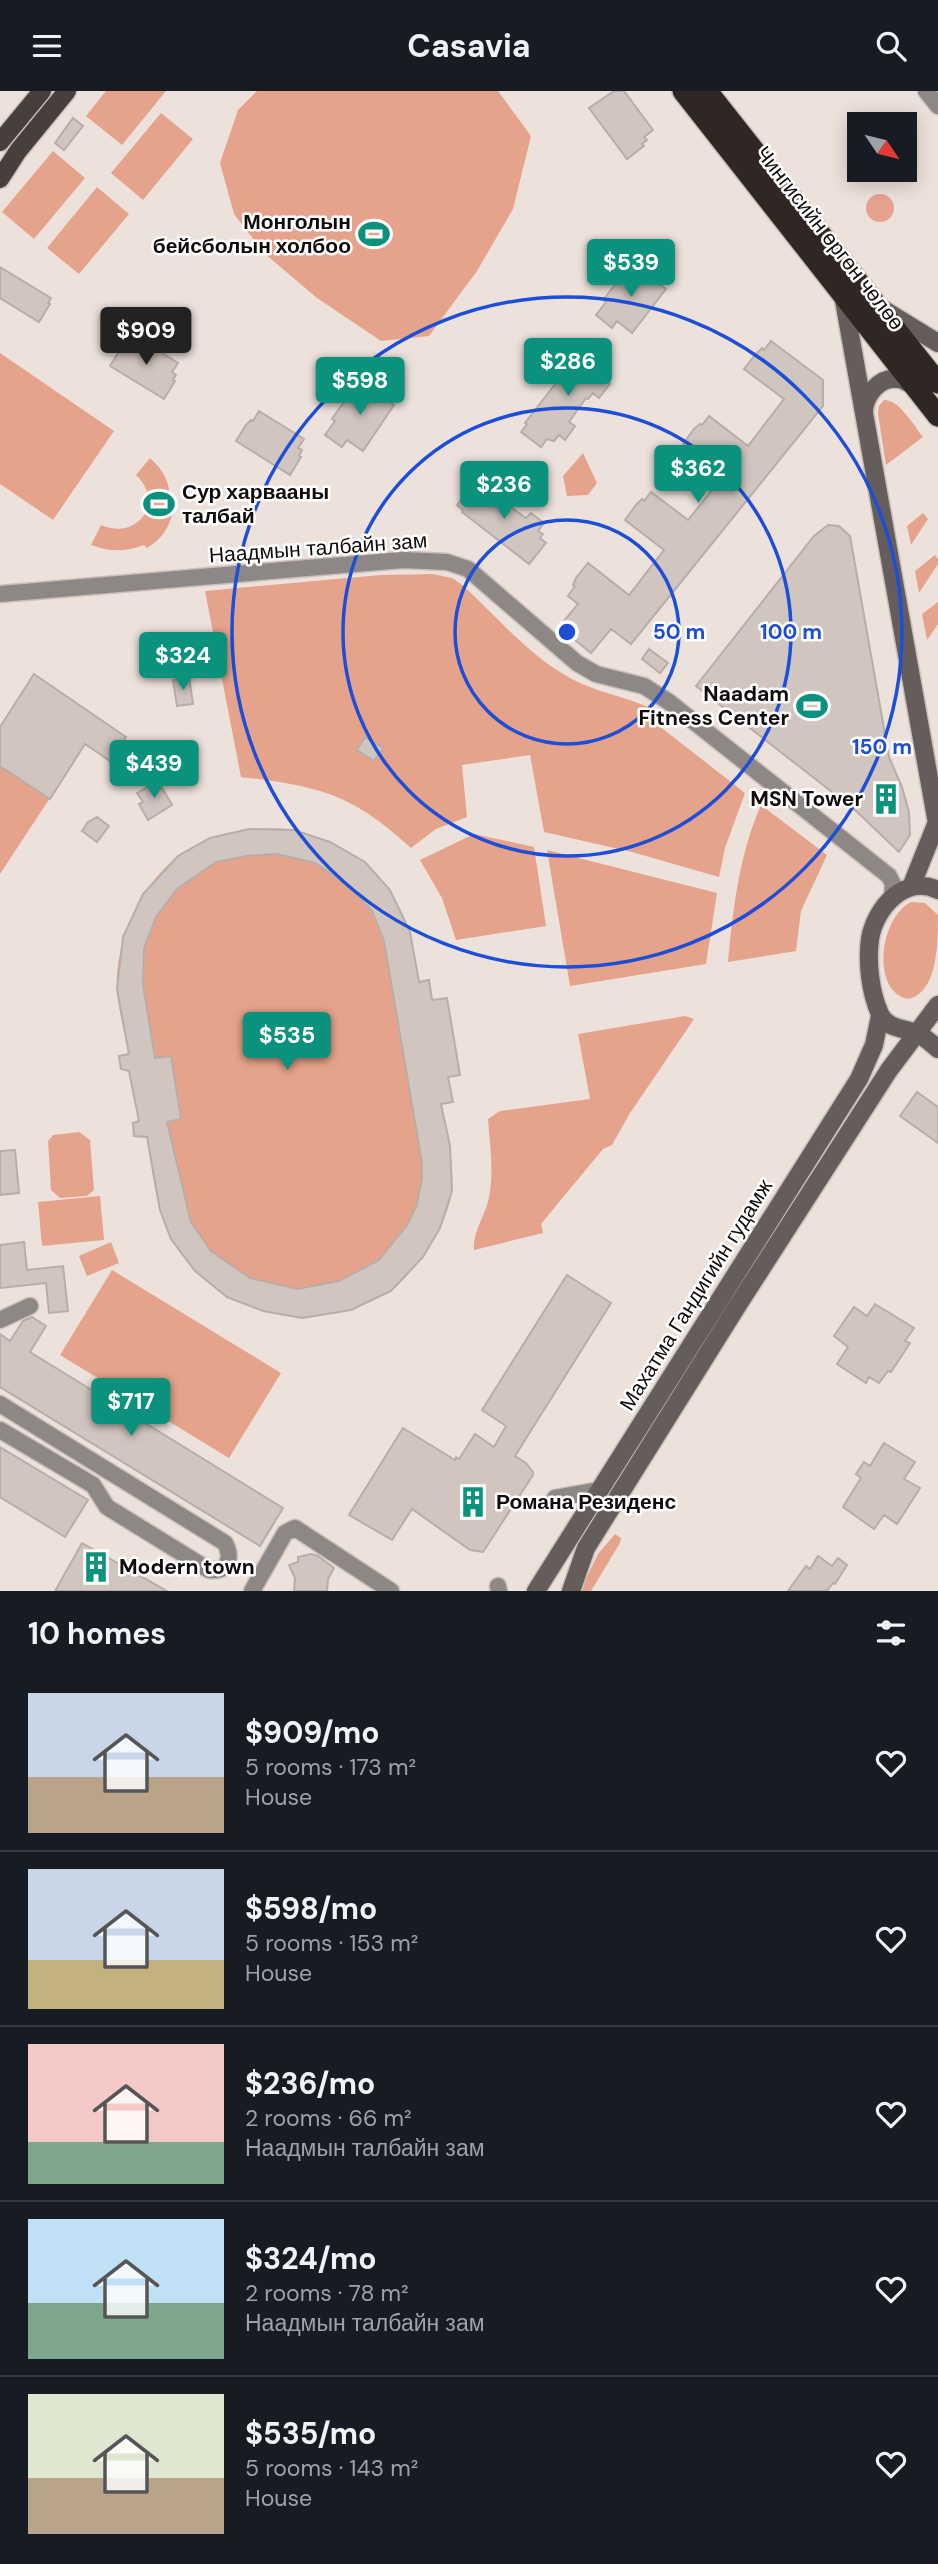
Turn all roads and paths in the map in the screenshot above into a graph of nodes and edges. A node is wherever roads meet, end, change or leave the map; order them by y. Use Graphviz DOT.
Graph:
graph roads {
  1 [pos="42,91"];
  2 [pos="68,91"];
  3 [pos="682,91"];
  4 [pos="707,91"];
  5 [pos="926,91"];
  6 [pos="938,106"];
  7 [pos="0,142"];
  8 [pos="0,179"];
  9 [pos="843,293"];
  10 [pos="877,306"];
  11 [pos="938,343"];
  12 [pos="938,383"];
  13 [pos="914,386"];
  14 [pos="864,415"];
  15 [pos="938,416"];
  16 [pos="0,594"];
  17 [pos="937,825"];
  18 [pos="911,887"];
  19 [pos="938,890"];
  20 [pos="892,898"];
  21 [pos="938,1005"];
  22 [pos="880,1016"];
  23 [pos="915,1032"];
  24 [pos="938,1049"];
  25 [pos="30,1306"];
  26 [pos="0,1319"];
  27 [pos="0,1404"];
  28 [pos="27,1422"];
  29 [pos="0,1430"];
  30 [pos="16,1440"];
  31 [pos="104,1470"];
  32 [pos="93,1485"];
  33 [pos="600,1490"];
  34 [pos="555,1498"];
  35 [pos="252,1591"];
  36 [pos="391,1591"];
  37 [pos="536,1591"];
  38 [pos="571,1591"];
  1 -- 7 [label="main road"];
  2 -- 8 [label="main road"];
  3 -- 9 [label="highway, Чингисийн өргөн чөлөө"];
  4 -- 10 [label="highway, Чингисийн өргөн чөлөө"];
  5 -- 6 [label="street"];
  9 -- 13 [label="highway, Чингисийн өргөн чөлөө"];
  9 -- 14 [label="main road"];
  10 -- 11 [label="main road"];
  10 -- 12 [label="highway, Чингисийн өргөн чөлөө"];
  13 -- 14 [label="main road"];
  13 -- 15 [label="highway, Чингисийн өргөн чөлөө"];
  14 -- 17 [label="main road"];
  16 -- 20 [label="street, Наадмын талбайн зам"];
  17 -- 18 [label="main road"];
  18 -- 19 [label="main road"];
  18 -- 20 [label="main road"];
  20 -- 22 [label="main road"];
  21 -- 23 [label="main road, Махатма Гандигийн гудамж"];
  22 -- 23 [label="main road"];
  22 -- 33 [label="main road, Махатма Гандигийн гудамж"];
  23 -- 24 [label="main road"];
  23 -- 38 [label="main road, Махатма Гандигийн гудамж"];
  25 -- 26 [label="street"];
  27 -- 28 [label="street"];
  28 -- 30 [label="street"];
  28 -- 31 [label="street"];
  29 -- 30 [label="street"];
  30 -- 32 [label="street"];
  31 -- 32 [label="street"];
  31 -- 32 [label="street"];
  33 -- 34 [label="street"];
  33 -- 37 [label="main road, Махатма Гандигийн гудамж"];
  35 -- 36 [label="street"];
}
